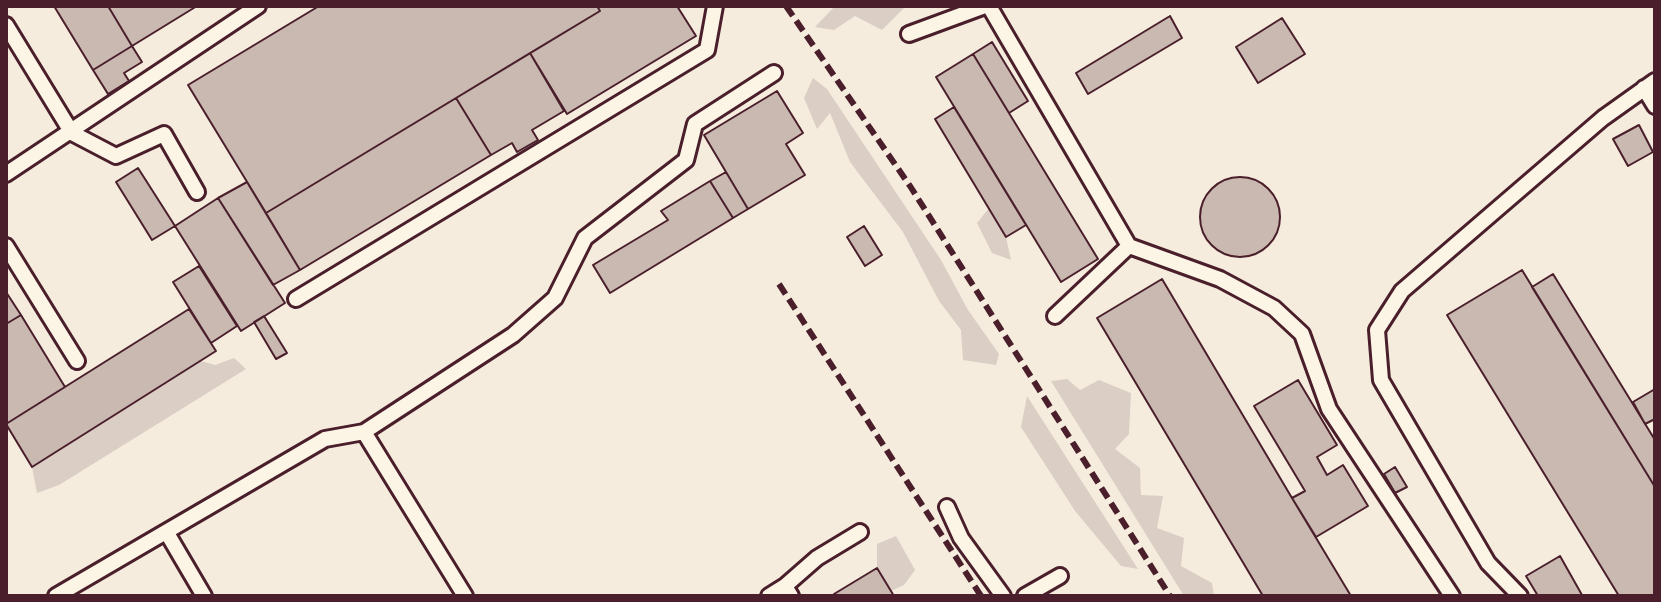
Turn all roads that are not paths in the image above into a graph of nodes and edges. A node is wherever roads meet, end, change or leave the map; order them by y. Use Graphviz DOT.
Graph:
graph roads {
  1 [pos="258,6"];
  2 [pos="715,6"];
  3 [pos="987,6"];
  4 [pos="6,25"];
  5 [pos="909,34"];
  6 [pos="774,73"];
  7 [pos="1649,84"];
  8 [pos="1655,106"];
  9 [pos="72,133"];
  10 [pos="6,174"];
  11 [pos="197,192"];
  12 [pos="6,246"];
  13 [pos="1129,246"];
  14 [pos="296,299"];
  15 [pos="1055,316"];
  16 [pos="77,361"];
  17 [pos="364,432"];
  18 [pos="947,507"];
  19 [pos="860,532"];
  20 [pos="167,533"];
  21 [pos="1060,576"];
  22 [pos="788,591"];
  23 [pos="56,596"];
  24 [pos="204,596"];
  25 [pos="465,596"];
  26 [pos="769,596"];
  27 [pos="1003,596"];
  28 [pos="1025,596"];
  29 [pos="1452,596"];
  30 [pos="1520,596"];
  1 -- 9 [label="lane"];
  2 -- 14 [label="lane"];
  3 -- 5 [label="lane"];
  3 -- 13 [label="lane"];
  4 -- 9 [label="lane"];
  6 -- 17 [label="lane"];
  7 -- 8 [label="lane"];
  7 -- 30 [label="lane"];
  9 -- 10 [label="lane"];
  9 -- 11 [label="lane"];
  12 -- 16 [label="lane"];
  13 -- 15 [label="lane"];
  13 -- 29 [label="lane"];
  17 -- 20 [label="lane"];
  17 -- 25 [label="lane"];
  18 -- 27 [label="lane"];
  19 -- 22 [label="lane"];
  20 -- 23 [label="lane"];
  20 -- 24 [label="lane"];
  21 -- 28 [label="lane"];
  22 -- 26 [label="lane"];
}
